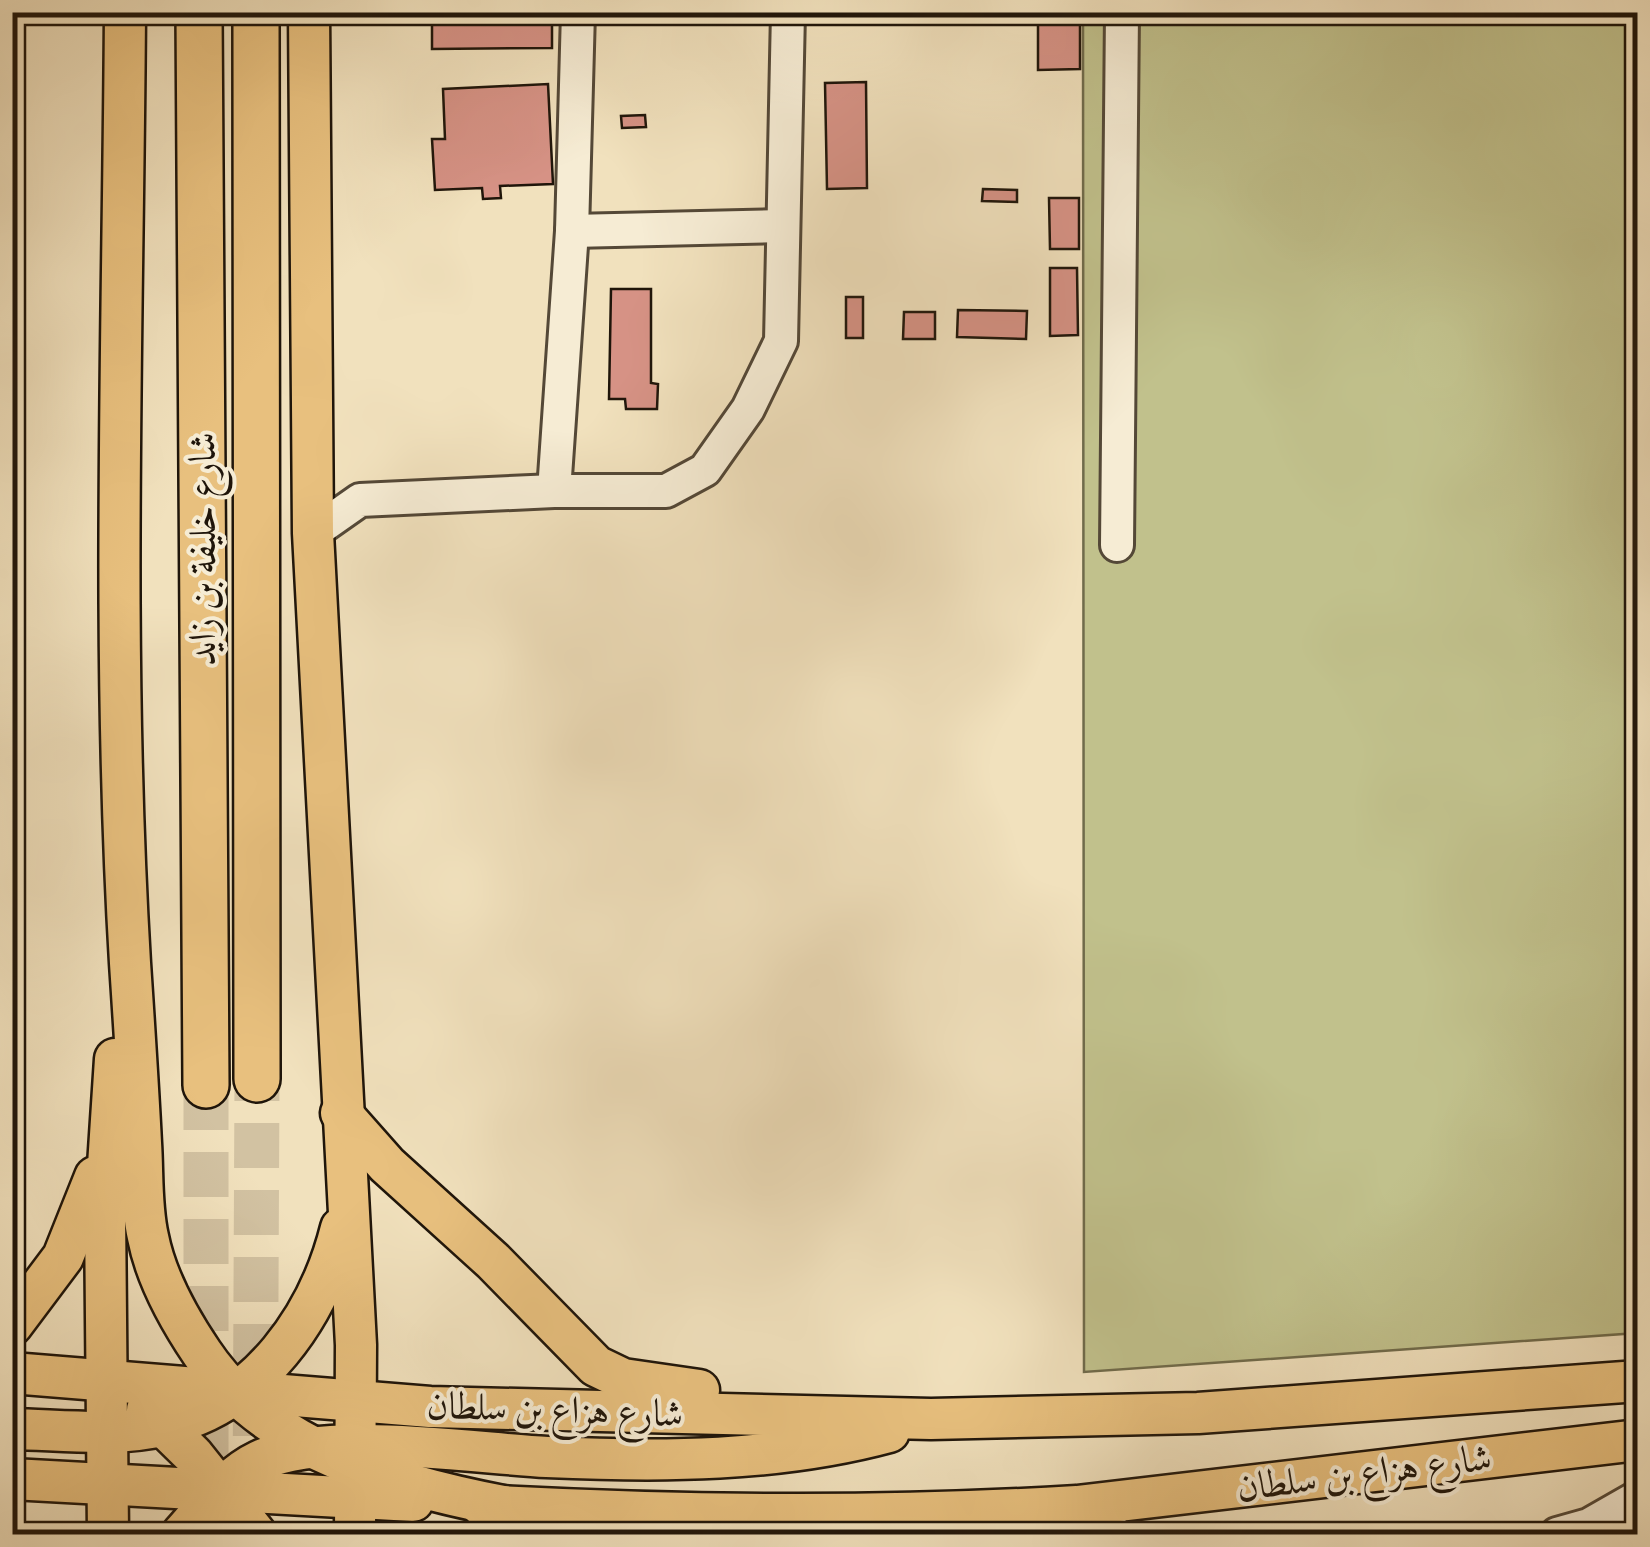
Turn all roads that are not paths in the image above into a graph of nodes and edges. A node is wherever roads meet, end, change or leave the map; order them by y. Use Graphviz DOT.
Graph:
graph roads {
  1 [pos="125,12"];
  2 [pos="200,12"];
  3 [pos="256,12"];
  4 [pos="309,12"];
  5 [pos="578,12"];
  6 [pos="788,12"];
  7 [pos="1122,12"];
  8 [pos="783,226"];
  9 [pos="572,231"];
  10 [pos="313,466"];
  11 [pos="554,490"];
  12 [pos="360,500"];
  13 [pos="313,533"];
  14 [pos="1117,545"];
  15 [pos="126,890"];
  16 [pos="258,1080"];
  17 [pos="206,1085"];
  18 [pos="341,1113"];
  19 [pos="349,1200"];
  20 [pos="12,1325"];
  21 [pos="12,1373"];
  22 [pos="1638,1381"];
  23 [pos="108,1382"];
  24 [pos="237,1392"];
  25 [pos="358,1402"];
  26 [pos="931,1419"];
  27 [pos="166,1425"];
  28 [pos="12,1429"];
  29 [pos="108,1431"];
  30 [pos="1638,1440"];
  31 [pos="311,1446"];
  32 [pos="12,1479"];
  33 [pos="108,1483"];
  34 [pos="356,1486"];
  35 [pos="221,1490"];
  36 [pos="1638,1498"];
  37 [pos="1078,1506"];
  38 [pos="856,1525"];
  39 [pos="108,1534"];
  40 [pos="182,1534"];
  41 [pos="256,1534"];
  42 [pos="1116,1534"];
  43 [pos="1557,1534"];
  1 -- 15 [label="main road"];
  2 -- 17 [label="highway, شارع خليفة بن زايد"];
  3 -- 16 [label="highway, شارع خليفة بن زايد"];
  4 -- 10 [label="main road"];
  5 -- 9 [label="lane"];
  6 -- 8 [label="lane"];
  7 -- 14 [label="lane"];
  8 -- 9 [label="lane"];
  8 -- 11 [label="lane"];
  9 -- 11 [label="lane"];
  10 -- 12 [label="lane"];
  10 -- 13 [label="main road"];
  11 -- 12 [label="lane"];
  12 -- 13 [label="lane"];
  13 -- 18 [label="main road"];
  15 -- 20 [label="main road"];
  15 -- 23 [label="main road"];
  15 -- 24 [label="main road"];
  18 -- 19 [label="main road"];
  18 -- 26 [label="main road"];
  19 -- 24 [label="main road"];
  19 -- 25 [label="main road"];
  21 -- 23 [label="main road, شارع هزاع بن سلطان"];
  22 -- 26 [label="main road, شارع هزاع بن سلطان"];
  23 -- 24 [label="main road, شارع هزاع بن سلطان"];
  23 -- 27 [label="main road"];
  23 -- 29 [label="main road"];
  24 -- 25 [label="main road, شارع هزاع بن سلطان"];
  24 -- 27 [label="main road"];
  24 -- 31 [label="main road"];
  25 -- 26 [label="main road, شارع هزاع بن سلطان"];
  25 -- 34 [label="main road"];
  26 -- 34 [label="main road"];
  27 -- 29 [label="main road"];
  27 -- 35 [label="main road"];
  28 -- 29 [label="main road"];
  29 -- 33 [label="main road"];
  30 -- 37 [label="main road, شارع هزاع بن سلطان"];
  31 -- 34 [label="main road"];
  31 -- 35 [label="main road"];
  32 -- 33 [label="main road, شارع هزاع بن سلطان"];
  33 -- 35 [label="main road, شارع هزاع بن سلطان"];
  33 -- 39 [label="main road"];
  34 -- 35 [label="main road, شارع هزاع بن سلطان"];
  34 -- 38 [label="main road, شارع هزاع بن سلطان"];
  35 -- 40 [label="main road"];
  35 -- 41 [label="main road"];
  36 -- 43 [label="lane"];
  37 -- 38 [label="main road, شارع هزاع بن سلطان"];
  37 -- 42 [label="lane"];
}
